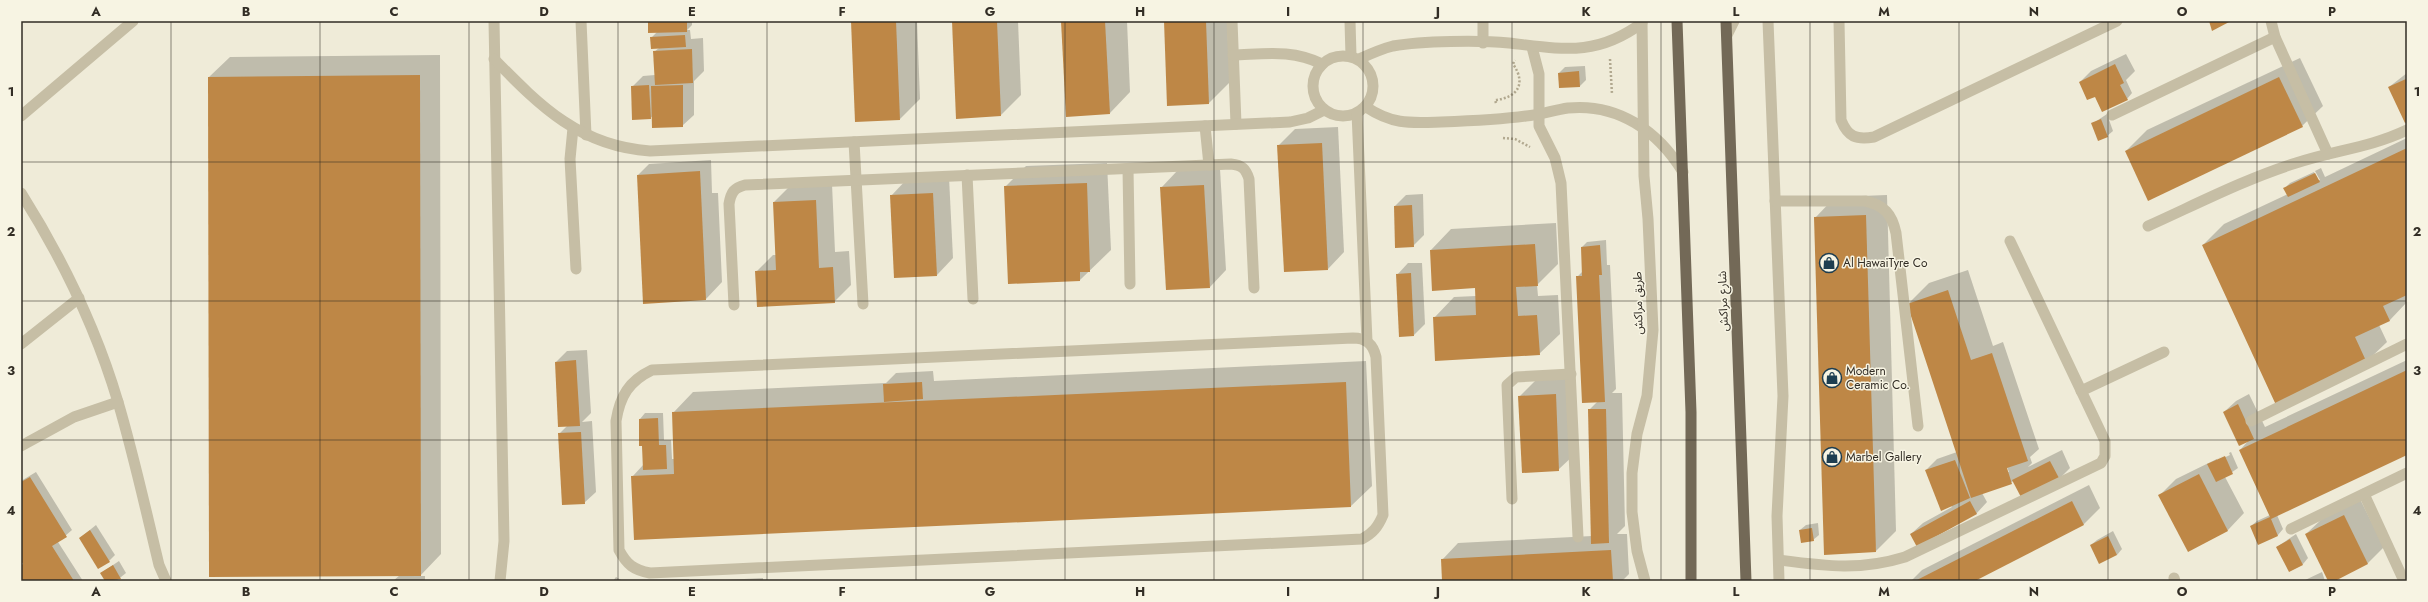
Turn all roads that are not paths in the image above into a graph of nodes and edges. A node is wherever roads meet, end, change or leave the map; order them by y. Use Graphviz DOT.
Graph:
graph roads {
  1 [pos="133,21"];
  2 [pos="494,21"];
  3 [pos="581,21"];
  4 [pos="1232,21"];
  5 [pos="1350,21"];
  6 [pos="1482,21"];
  7 [pos="1677,21"];
  8 [pos="1726,21"];
  9 [pos="1734,21"];
  10 [pos="1768,21"];
  11 [pos="1839,21"];
  12 [pos="2117,21"];
  13 [pos="2271,21"];
  14 [pos="1642,22"];
  15 [pos="1727,35"];
  16 [pos="2275,37"];
  17 [pos="1483,43"];
  18 [pos="1532,47"];
  19 [pos="1233,55"];
  20 [pos="1355,58"];
  21 [pos="494,59"];
  22 [pos="1322,64"];
  23 [pos="1324,110"];
  24 [pos="1362,110"];
  25 [pos="1538,115"];
  26 [pos="2112,115"];
  27 [pos="21,116"];
  28 [pos="1236,124"];
  29 [pos="1205,126"];
  30 [pos="1644,127"];
  31 [pos="573,128"];
  32 [pos="2407,130"];
  33 [pos="586,135"];
  34 [pos="854,142"];
  35 [pos="2328,154"];
  36 [pos="1209,165"];
  37 [pos="1128,169"];
  38 [pos="1683,172"];
  39 [pos="967,175"];
  40 [pos="856,180"];
  41 [pos="21,193"];
  42 [pos="1775,201"];
  43 [pos="2148,226"];
  44 [pos="2010,241"];
  45 [pos="576,269"];
  46 [pos="1130,284"];
  47 [pos="1254,288"];
  48 [pos="79,298"];
  49 [pos="973,299"];
  50 [pos="863,304"];
  51 [pos="734,305"];
  52 [pos="1367,341"];
  53 [pos="21,344"];
  54 [pos="2407,344"];
  55 [pos="2164,352"];
  56 [pos="1571,374"];
  57 [pos="2081,391"];
  58 [pos="118,402"];
  59 [pos="2251,421"];
  60 [pos="1918,426"];
  61 [pos="21,445"];
  62 [pos="2407,473"];
  63 [pos="2364,494"];
  64 [pos="1512,499"];
  65 [pos="2291,529"];
  66 [pos="1578,537"];
  67 [pos="1778,560"];
  68 [pos="166,581"];
  69 [pos="500,581"];
  70 [pos="1645,581"];
  71 [pos="1690,581"];
  72 [pos="1746,581"];
  73 [pos="1779,581"];
  74 [pos="2404,581"];
  1 -- 27 [label="street"];
  2 -- 21 [label="street"];
  3 -- 33 [label="street"];
  4 -- 19 [label="street"];
  5 -- 20 [label="street"];
  6 -- 17 [label="street"];
  7 -- 38 [label="main road"];
  8 -- 15 [label="main road, شارع مراكش"];
  9 -- 15 [label="street"];
  10 -- 42 [label="street"];
  11 -- 12 [label="street"];
  13 -- 16 [label="street"];
  14 -- 18 [label="street"];
  14 -- 30 [label="street, طريق مراكش"];
  15 -- 72 [label="main road, شارع مراكش"];
  16 -- 26 [label="street"];
  16 -- 35 [label="street"];
  17 -- 18 [label="street"];
  17 -- 20 [label="street"];
  18 -- 25 [label="street"];
  19 -- 22 [label="street"];
  19 -- 28 [label="street"];
  20 -- 22 [label="street"];
  20 -- 24 [label="street"];
  21 -- 31 [label="street"];
  21 -- 69 [label="street"];
  22 -- 23 [label="street"];
  23 -- 24 [label="street"];
  23 -- 28 [label="street"];
  24 -- 25 [label="street"];
  24 -- 52 [label="street"];
  25 -- 30 [label="street"];
  25 -- 56 [label="street"];
  28 -- 29 [label="street"];
  29 -- 34 [label="street"];
  29 -- 36 [label="street"];
  30 -- 38 [label="street"];
  30 -- 70 [label="street, طريق مراكش"];
  31 -- 33 [label="street"];
  31 -- 45 [label="street"];
  32 -- 35 [label="street"];
  33 -- 34 [label="street"];
  34 -- 40 [label="street"];
  35 -- 43 [label="street"];
  36 -- 37 [label="street"];
  36 -- 47 [label="street"];
  37 -- 39 [label="street"];
  37 -- 46 [label="street"];
  38 -- 71 [label="main road"];
  39 -- 40 [label="street"];
  39 -- 49 [label="street"];
  40 -- 50 [label="street"];
  40 -- 51 [label="street"];
  41 -- 48 [label="street"];
  42 -- 60 [label="street"];
  42 -- 67 [label="street"];
  44 -- 57 [label="street"];
  48 -- 53 [label="street"];
  48 -- 58 [label="street"];
  52 -- 52 [label="street"];
  54 -- 59 [label="street"];
  55 -- 57 [label="street"];
  56 -- 64 [label="street"];
  56 -- 66 [label="street"];
  57 -- 67 [label="street"];
  58 -- 61 [label="street"];
  58 -- 68 [label="street"];
  62 -- 63 [label="street"];
  63 -- 65 [label="street"];
  63 -- 74 [label="street"];
  67 -- 73 [label="street"];
}
